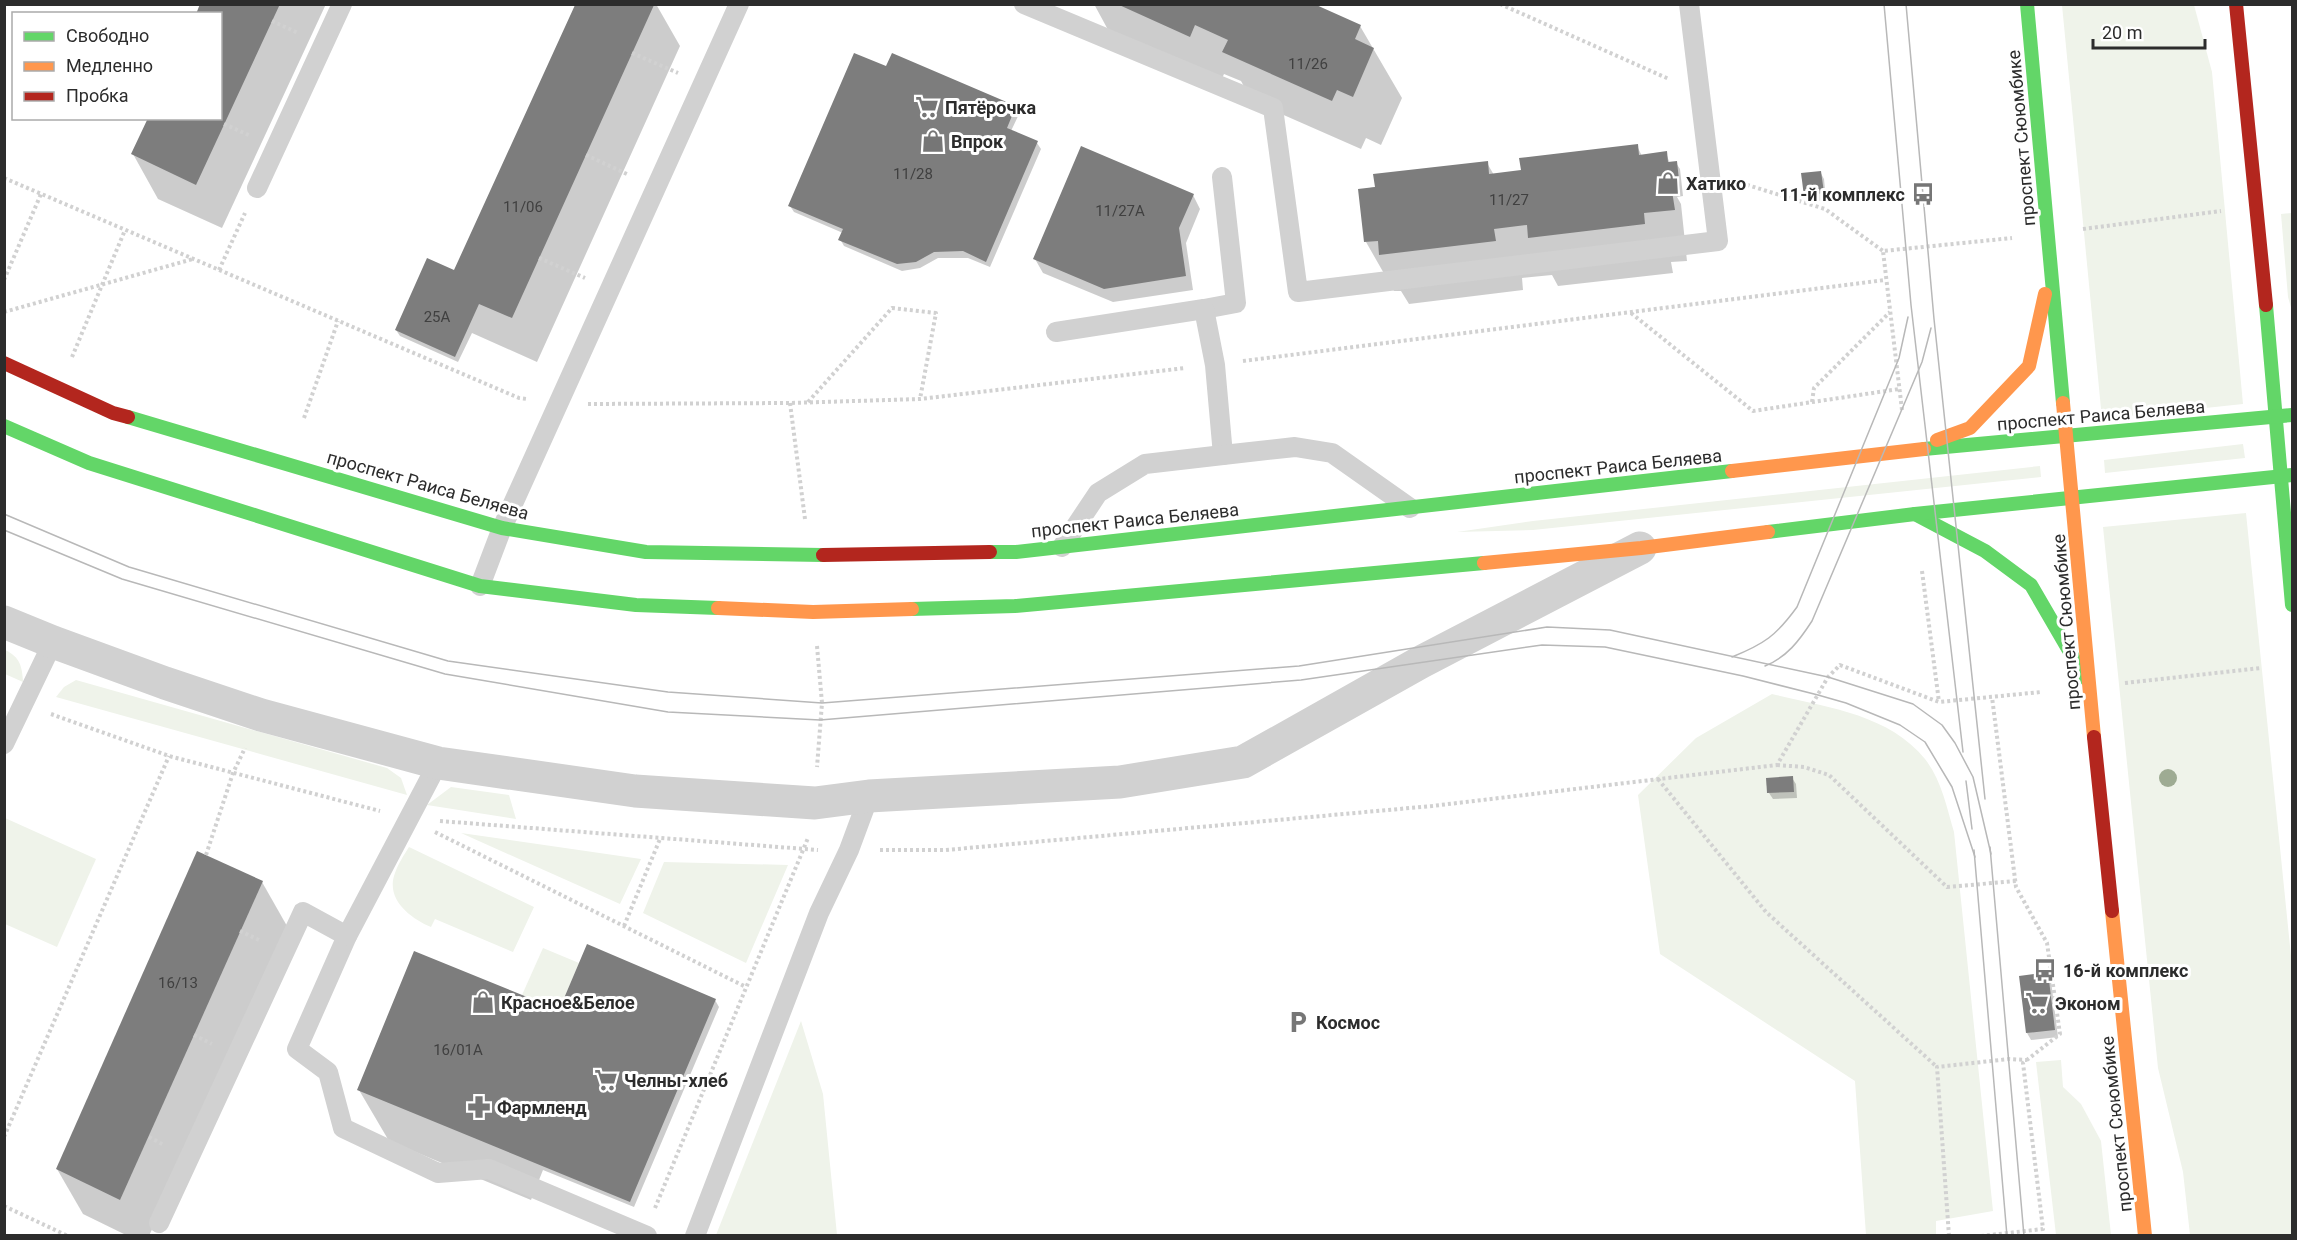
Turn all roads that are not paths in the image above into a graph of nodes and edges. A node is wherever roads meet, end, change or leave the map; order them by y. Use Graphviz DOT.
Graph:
graph roads {
  1 [pos="342,4"];
  2 [pos="739,4"];
  3 [pos="1024,4"];
  4 [pos="1689,4"];
  5 [pos="2027,4"];
  6 [pos="2236,4"];
  7 [pos="1222,177"];
  8 [pos="257,188"];
  9 [pos="2260,252"];
  10 [pos="2052,266"];
  11 [pos="1204,309"];
  12 [pos="1056,332"];
  13 [pos="2282,333"];
  14 [pos="4,363"];
  15 [pos="2292,416"];
  16 [pos="2275,417"];
  17 [pos="4,426"];
  18 [pos="2068,436"];
  19 [pos="1906,451"];
  20 [pos="1223,455"];
  21 [pos="2287,476"];
  22 [pos="2073,498"];
  23 [pos="1410,508"];
  24 [pos="1915,514"];
  25 [pos="502,528"];
  26 [pos="1062,547"];
  27 [pos="1641,548"];
  28 [pos="480,585"];
  29 [pos="2292,605"];
  30 [pos="4,622"];
  31 [pos="53,642"];
  32 [pos="2090,687"];
  33 [pos="4,744"];
  34 [pos="438,763"];
  35 [pos="869,796"];
  36 [pos="347,936"];
  37 [pos="159,1223"];
  38 [pos="646,1235"];
  39 [pos="695,1236"];
  40 [pos="2145,1236"];
  1 -- 8 [label="lane"];
  2 -- 25 [label="lane"];
  3 -- 4 [label="lane"];
  5 -- 10 [label="street, проспект Сююмбике"];
  6 -- 9 [label="street"];
  7 -- 11 [label="lane"];
  9 -- 13 [label="street"];
  9 -- 16 [label="street"];
  10 -- 18 [label="street, проспект Сююмбике"];
  10 -- 19 [label="street"];
  11 -- 12 [label="lane"];
  11 -- 20 [label="lane"];
  14 -- 25 [label="street, проспект Раиса Беляева"];
  15 -- 16 [label="street, проспект Раиса Беляева"];
  16 -- 18 [label="street, проспект Раиса Беляева"];
  16 -- 21 [label="street"];
  17 -- 28 [label="street"];
  18 -- 19 [label="street, проспект Раиса Беляева"];
  18 -- 22 [label="street, проспект Сююмбике"];
  19 -- 23 [label="street, проспект Раиса Беляева"];
  20 -- 23 [label="lane"];
  20 -- 26 [label="lane"];
  21 -- 22 [label="street"];
  21 -- 29 [label="street"];
  22 -- 24 [label="street"];
  22 -- 32 [label="street, проспект Сююмбике"];
  23 -- 26 [label="street, проспект Раиса Беляева"];
  24 -- 27 [label="street"];
  24 -- 32 [label="street"];
  25 -- 26 [label="street, проспект Раиса Беляева"];
  25 -- 28 [label="lane"];
  27 -- 28 [label="street"];
  27 -- 35 [label="street"];
  30 -- 31 [label="street"];
  31 -- 33 [label="lane"];
  31 -- 34 [label="street"];
  32 -- 40 [label="street, проспект Сююмбике"];
  34 -- 35 [label="street"];
  34 -- 36 [label="lane"];
  35 -- 39 [label="lane"];
  36 -- 37 [label="lane"];
  36 -- 38 [label="lane"];
}
